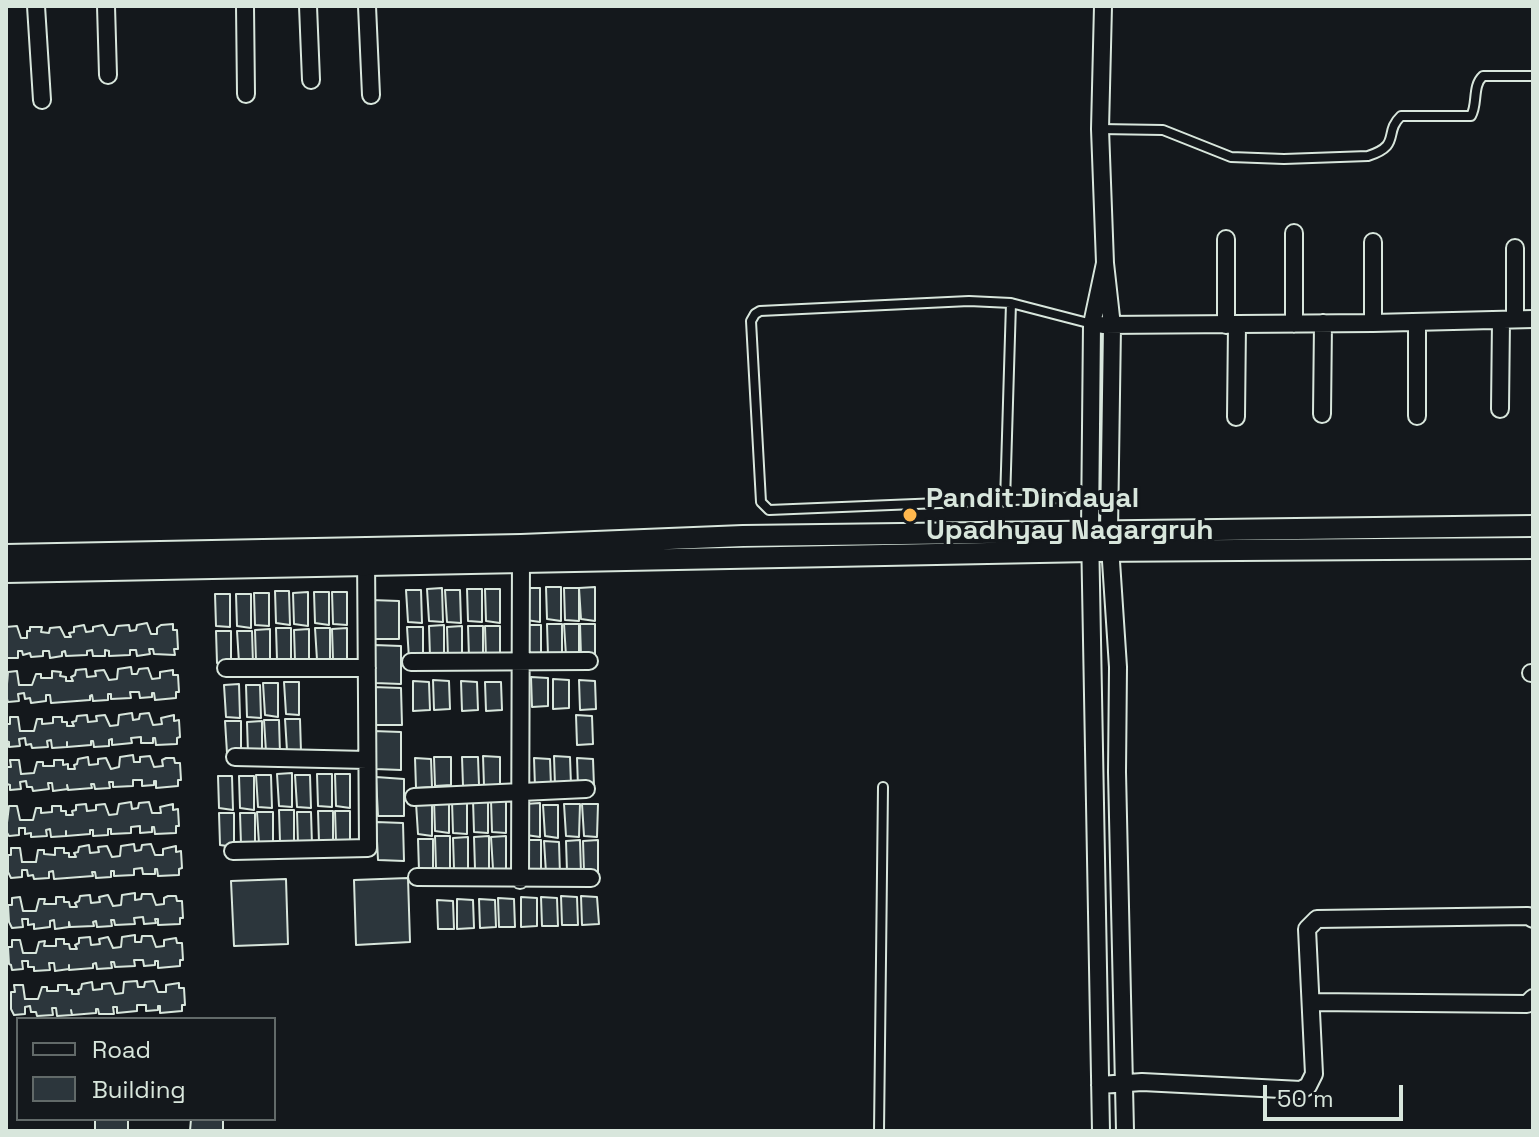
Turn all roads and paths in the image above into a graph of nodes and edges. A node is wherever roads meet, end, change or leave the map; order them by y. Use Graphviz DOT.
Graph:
graph roads {
  1 [pos="36,6"];
  2 [pos="106,6"];
  3 [pos="245,6"];
  4 [pos="308,6"];
  5 [pos="367,6"];
  6 [pos="1103,6"];
  7 [pos="108,75"];
  8 [pos="1533,76"];
  9 [pos="311,80"];
  10 [pos="246,94"];
  11 [pos="371,95"];
  12 [pos="42,100"];
  13 [pos="1100,129"];
  14 [pos="1294,233"];
  15 [pos="1226,239"];
  16 [pos="1373,242"];
  17 [pos="1515,248"];
  18 [pos="1105,263"];
  19 [pos="1011,303"];
  20 [pos="1533,319"];
  21 [pos="1508,320"];
  22 [pos="1417,322"];
  23 [pos="1323,323"];
  24 [pos="1373,323"];
  25 [pos="1092,324"];
  26 [pos="1232,324"];
  27 [pos="1294,324"];
  28 [pos="1112,326"];
  29 [pos="1500,409"];
  30 [pos="1322,414"];
  31 [pos="1417,416"];
  32 [pos="1236,417"];
  33 [pos="1110,496"];
  34 [pos="1090,499"];
  35 [pos="1005,502"];
  36 [pos="1533,526"];
  37 [pos="1100,541"];
  38 [pos="1533,548"];
  39 [pos="520,554"];
  40 [pos="6,555"];
  41 [pos="367,557"];
  42 [pos="6,572"];
  43 [pos="589,661"];
  44 [pos="411,662"];
  45 [pos="520,662"];
  46 [pos="226,668"];
  47 [pos="367,668"];
  48 [pos="235,757"];
  49 [pos="367,760"];
  50 [pos="883,787"];
  51 [pos="586,789"];
  52 [pos="519,792"];
  53 [pos="414,797"];
  54 [pos="233,851"];
  55 [pos="417,877"];
  56 [pos="591,878"];
  57 [pos="520,880"];
  58 [pos="1533,919"];
  59 [pos="1533,998"];
  60 [pos="1311,1002"];
  61 [pos="1123,1083"];
  62 [pos="1100,1085"];
  63 [pos="879,1131"];
  64 [pos="1101,1131"];
  65 [pos="1125,1131"];
  1 -- 12 [label="street"];
  2 -- 7 [label="street"];
  3 -- 10 [label="street"];
  4 -- 9 [label="street"];
  5 -- 11 [label="street"];
  6 -- 13 [label="street"];
  8 -- 13 [label="lane"];
  13 -- 18 [label="street"];
  14 -- 27 [label="street"];
  15 -- 26 [label="street"];
  16 -- 24 [label="street"];
  17 -- 21 [label="street"];
  18 -- 25 [label="street"];
  18 -- 28 [label="street"];
  19 -- 25 [label="lane"];
  19 -- 35 [label="lane"];
  19 -- 35 [label="lane"];
  20 -- 21 [label="street"];
  21 -- 22 [label="street"];
  21 -- 29 [label="street"];
  22 -- 24 [label="street"];
  22 -- 31 [label="street"];
  23 -- 24 [label="street"];
  23 -- 27 [label="street"];
  23 -- 30 [label="street"];
  25 -- 28 [label="street"];
  25 -- 34 [label="street"];
  26 -- 27 [label="street"];
  26 -- 28 [label="street"];
  26 -- 32 [label="street"];
  28 -- 33 [label="street"];
  33 -- 34 [label="lane"];
  33 -- 37 [label="street"];
  34 -- 35 [label="lane"];
  34 -- 37 [label="street"];
  36 -- 37 [label="street"];
  37 -- 38 [label="street"];
  37 -- 39 [label="street"];
  37 -- 61 [label="street"];
  37 -- 62 [label="street"];
  39 -- 41 [label="street"];
  39 -- 45 [label="street"];
  40 -- 41 [label="street"];
  41 -- 42 [label="street"];
  41 -- 47 [label="street"];
  43 -- 45 [label="street"];
  44 -- 45 [label="street"];
  45 -- 52 [label="street"];
  46 -- 47 [label="street"];
  47 -- 49 [label="street"];
  48 -- 49 [label="street"];
  49 -- 54 [label="street"];
  50 -- 63 [label="lane"];
  51 -- 52 [label="street"];
  52 -- 53 [label="street"];
  52 -- 57 [label="street"];
  55 -- 57 [label="street"];
  56 -- 57 [label="street"];
  58 -- 60 [label="street"];
  59 -- 60 [label="street"];
  60 -- 61 [label="street"];
  61 -- 62 [label="street"];
  61 -- 65 [label="street"];
  62 -- 64 [label="street"];
}
